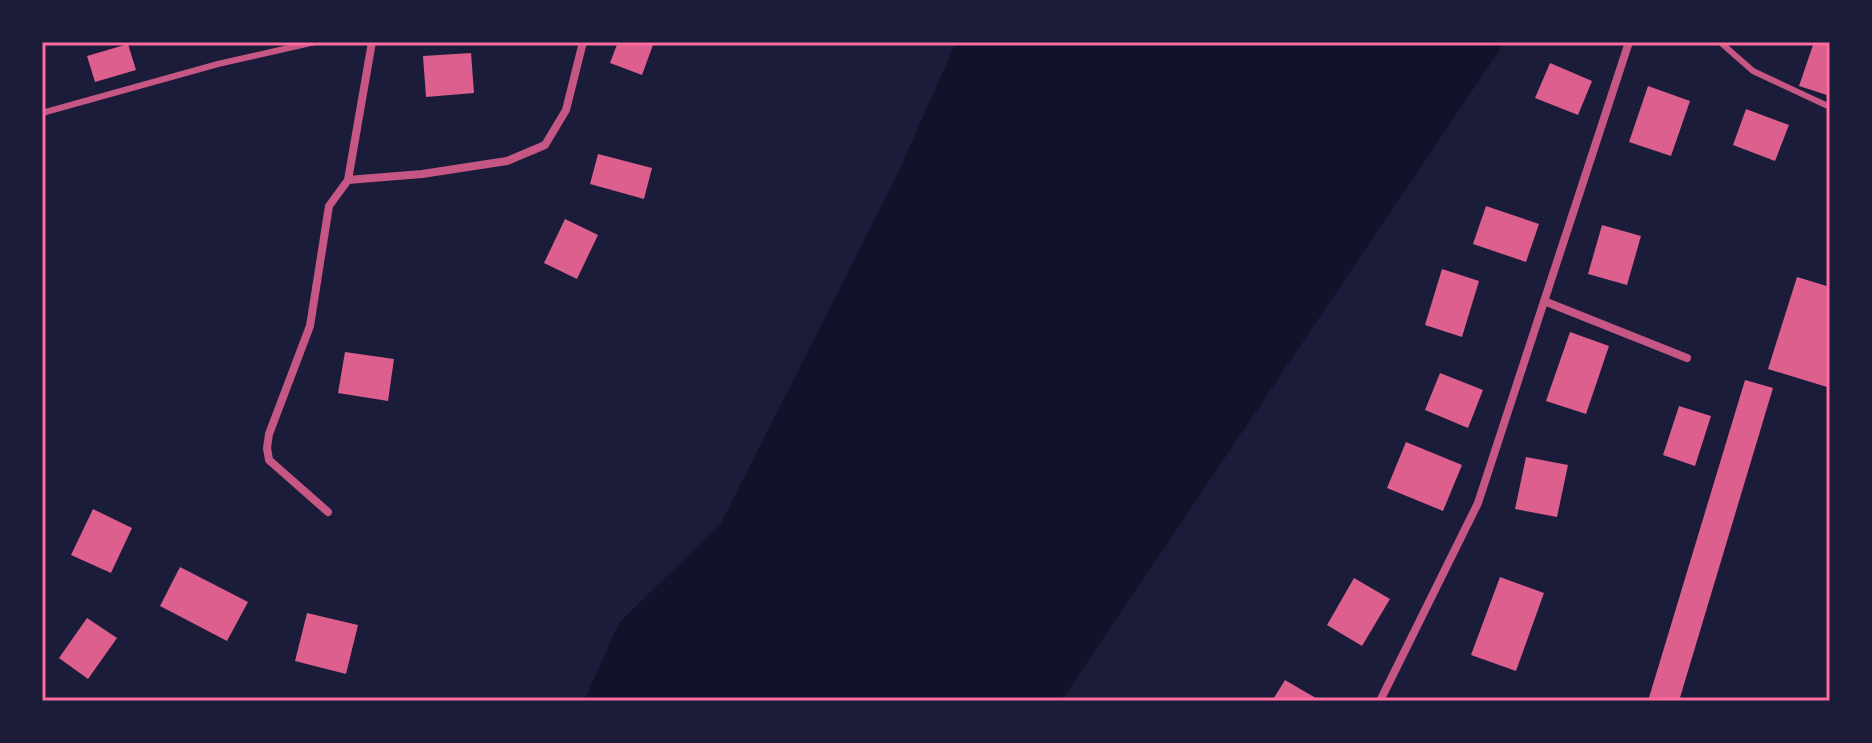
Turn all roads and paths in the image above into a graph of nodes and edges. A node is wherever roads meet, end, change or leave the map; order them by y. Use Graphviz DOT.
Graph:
graph roads {
  1 [pos="315,42"];
  2 [pos="372,42"];
  3 [pos="583,42"];
  4 [pos="1629,42"];
  5 [pos="1720,42"];
  6 [pos="1830,107"];
  7 [pos="42,113"];
  8 [pos="348,180"];
  9 [pos="1544,301"];
  10 [pos="1687,358"];
  11 [pos="328,512"];
  12 [pos="1380,701"];
  1 -- 7 [label="lane"];
  2 -- 8 [label="street"];
  3 -- 8 [label="street"];
  4 -- 9 [label="street"];
  5 -- 6 [label="lane"];
  8 -- 11 [label="street"];
  9 -- 10 [label="street"];
  9 -- 12 [label="street"];
}
